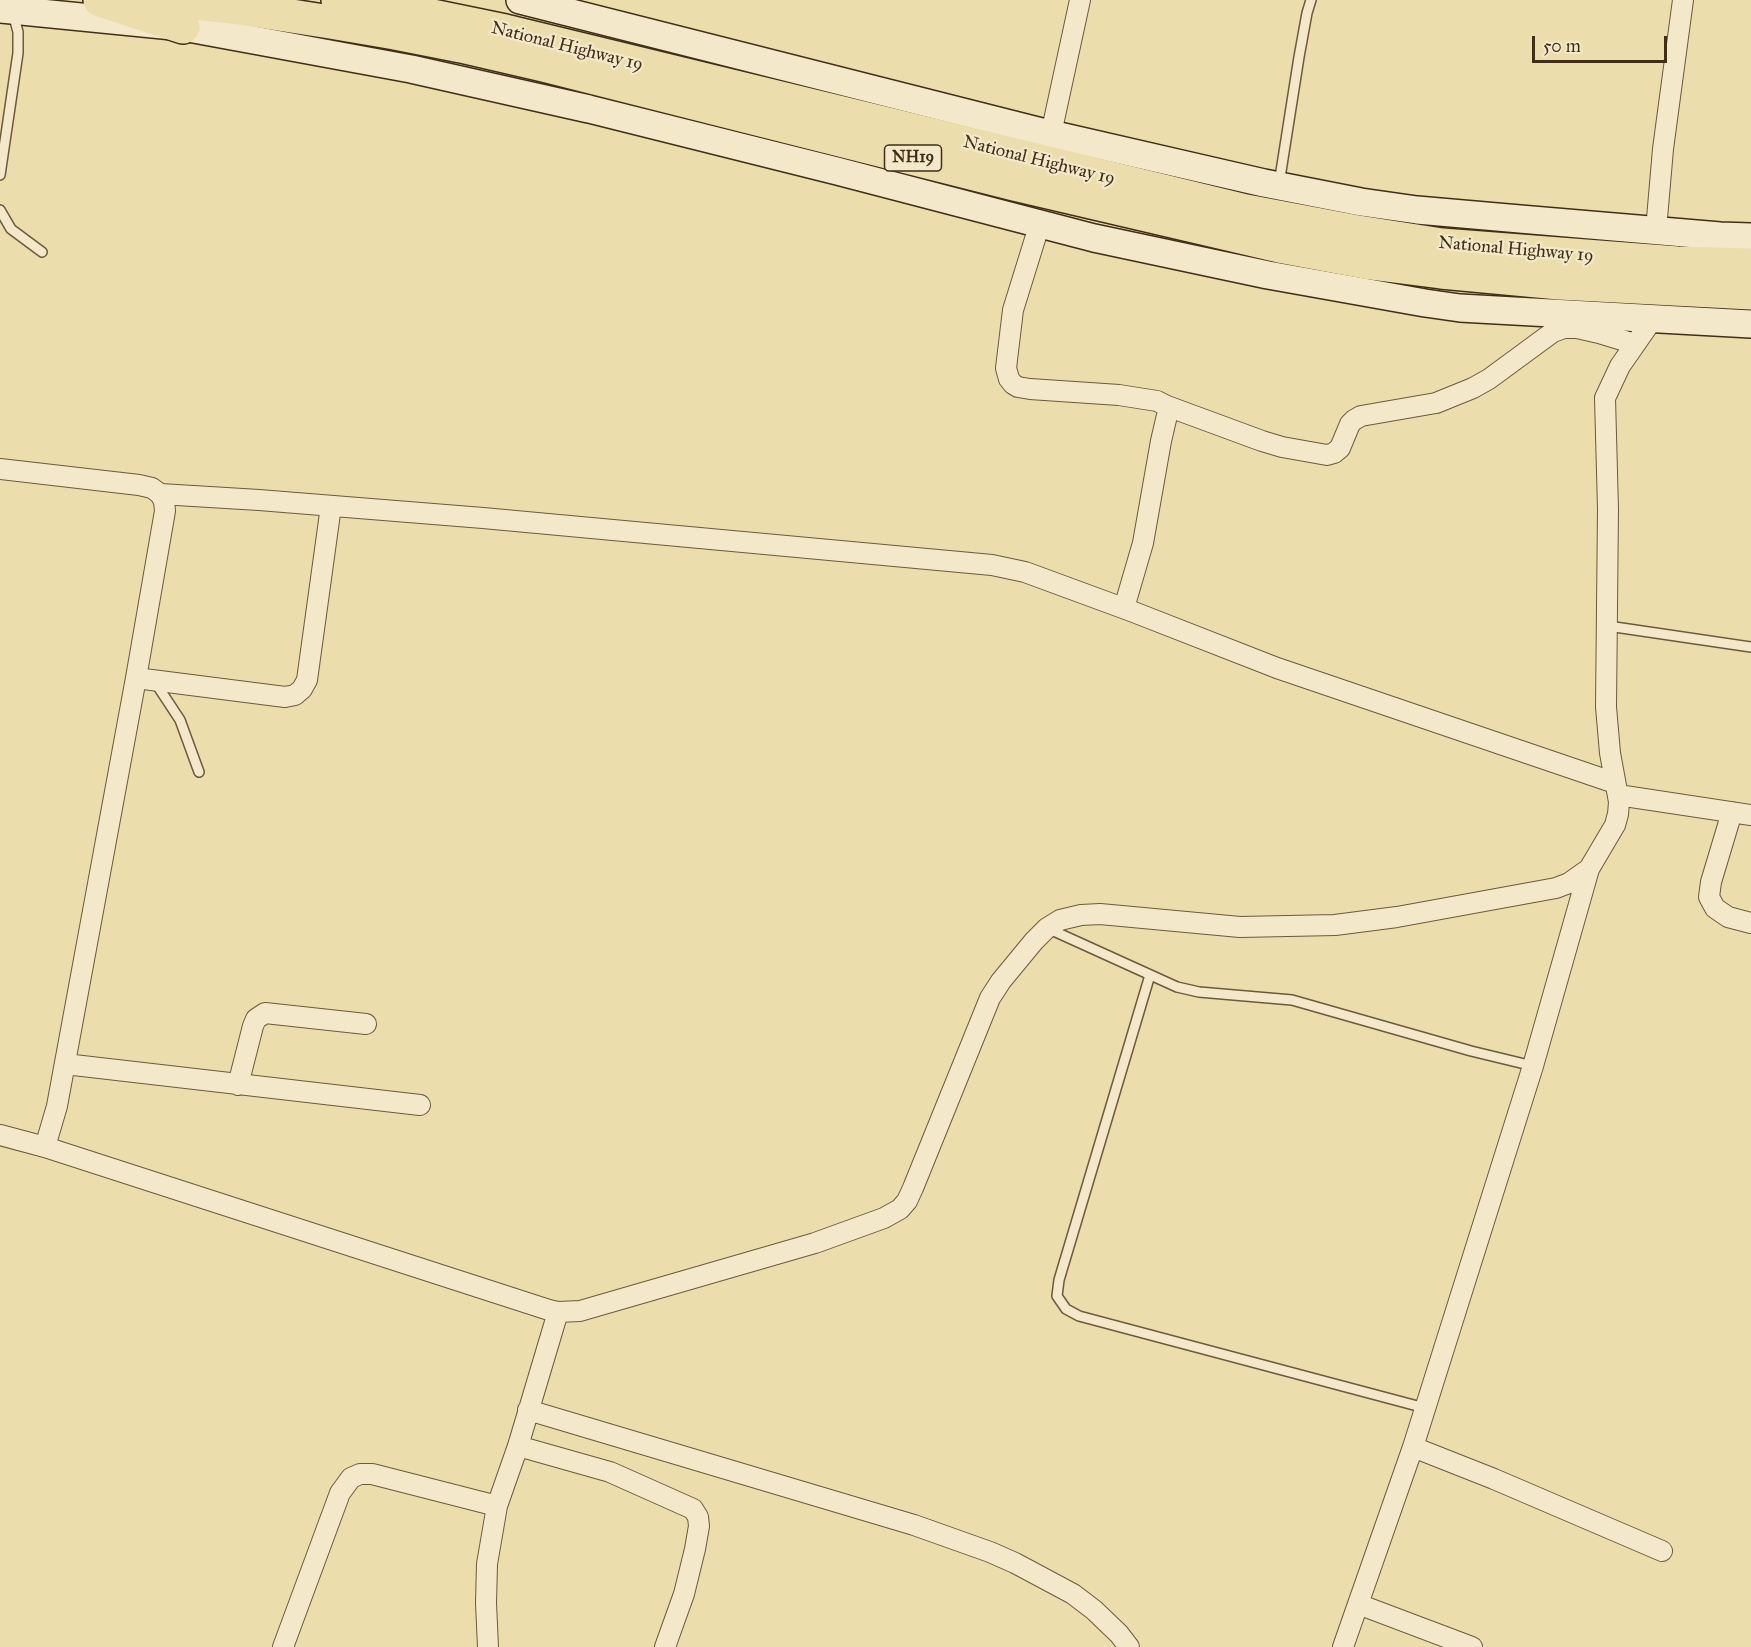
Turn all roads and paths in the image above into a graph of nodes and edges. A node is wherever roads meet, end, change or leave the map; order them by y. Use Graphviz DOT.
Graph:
graph roads {
  1 [pos="100,0"];
  2 [pos="338,0"];
  3 [pos="519,0"];
  4 [pos="1080,0"];
  5 [pos="1311,0"];
  6 [pos="1683,0"];
  7 [pos="6,10"];
  8 [pos="175,14"];
  9 [pos="1051,134"];
  10 [pos="0,175"];
  11 [pos="1279,186"];
  12 [pos="0,210"];
  13 [pos="1040,224"];
  14 [pos="1656,230"];
  15 [pos="1751,237"];
  16 [pos="42,252"];
  17 [pos="1751,265"];
  18 [pos="1670,276"];
  19 [pos="1751,293"];
  20 [pos="1652,320"];
  21 [pos="1751,324"];
  22 [pos="1635,344"];
  23 [pos="1167,406"];
  24 [pos="0,469"];
  25 [pos="160,494"];
  26 [pos="331,506"];
  27 [pos="1124,608"];
  28 [pos="1608,626"];
  29 [pos="1751,647"];
  30 [pos="145,679"];
  31 [pos="199,772"];
  32 [pos="1616,789"];
  33 [pos="1742,813"];
  34 [pos="1589,869"];
  35 [pos="1751,923"];
  36 [pos="1047,928"];
  37 [pos="1150,975"];
  38 [pos="366,1024"];
  39 [pos="65,1064"];
  40 [pos="1533,1066"];
  41 [pos="238,1085"];
  42 [pos="420,1105"];
  43 [pos="0,1135"];
  44 [pos="45,1147"];
  45 [pos="558,1312"];
  46 [pos="1425,1408"];
  47 [pos="528,1410"];
  48 [pos="518,1446"];
  49 [pos="1413,1448"];
  50 [pos="497,1506"];
  51 [pos="1662,1551"];
  52 [pos="1358,1604"];
  53 [pos="283,1647"];
  54 [pos="488,1647"];
  55 [pos="665,1647"];
  56 [pos="1129,1647"];
  57 [pos="1343,1647"];
  58 [pos="1472,1647"];
  1 -- 8 [label="highway"];
  2 -- 18 [label="highway, National Highway 19 / NH19"];
  3 -- 9 [label="main road"];
  4 -- 9 [label="street"];
  5 -- 11 [label="lane"];
  6 -- 14 [label="street"];
  7 -- 8 [label="main road"];
  7 -- 10 [label="lane"];
  8 -- 13 [label="main road"];
  8 -- 18 [label="highway, NH19"];
  9 -- 11 [label="main road"];
  11 -- 14 [label="main road"];
  12 -- 16 [label="lane"];
  13 -- 20 [label="main road"];
  13 -- 23 [label="street"];
  14 -- 15 [label="main road"];
  17 -- 18 [label="highway, NH19"];
  18 -- 19 [label="highway, NH19"];
  20 -- 21 [label="main road"];
  20 -- 22 [label="street"];
  22 -- 23 [label="street"];
  22 -- 28 [label="street"];
  23 -- 27 [label="street"];
  24 -- 25 [label="street"];
  25 -- 26 [label="street"];
  25 -- 30 [label="street"];
  26 -- 27 [label="street"];
  26 -- 30 [label="street"];
  27 -- 32 [label="street"];
  28 -- 29 [label="lane"];
  28 -- 32 [label="street"];
  30 -- 31 [label="lane"];
  30 -- 39 [label="street"];
  32 -- 33 [label="street"];
  32 -- 34 [label="street"];
  33 -- 35 [label="street"];
  34 -- 36 [label="street"];
  34 -- 40 [label="street"];
  36 -- 37 [label="lane"];
  36 -- 45 [label="street"];
  37 -- 40 [label="lane"];
  37 -- 46 [label="lane"];
  38 -- 41 [label="street"];
  39 -- 41 [label="street"];
  39 -- 44 [label="street"];
  40 -- 46 [label="street"];
  41 -- 42 [label="street"];
  43 -- 44 [label="street"];
  44 -- 45 [label="street"];
  45 -- 47 [label="street"];
  46 -- 49 [label="street"];
  47 -- 48 [label="street"];
  47 -- 56 [label="street"];
  48 -- 50 [label="street"];
  48 -- 55 [label="street"];
  49 -- 51 [label="street"];
  49 -- 52 [label="street"];
  50 -- 53 [label="street"];
  50 -- 54 [label="street"];
  52 -- 57 [label="street"];
  52 -- 58 [label="street"];
}
